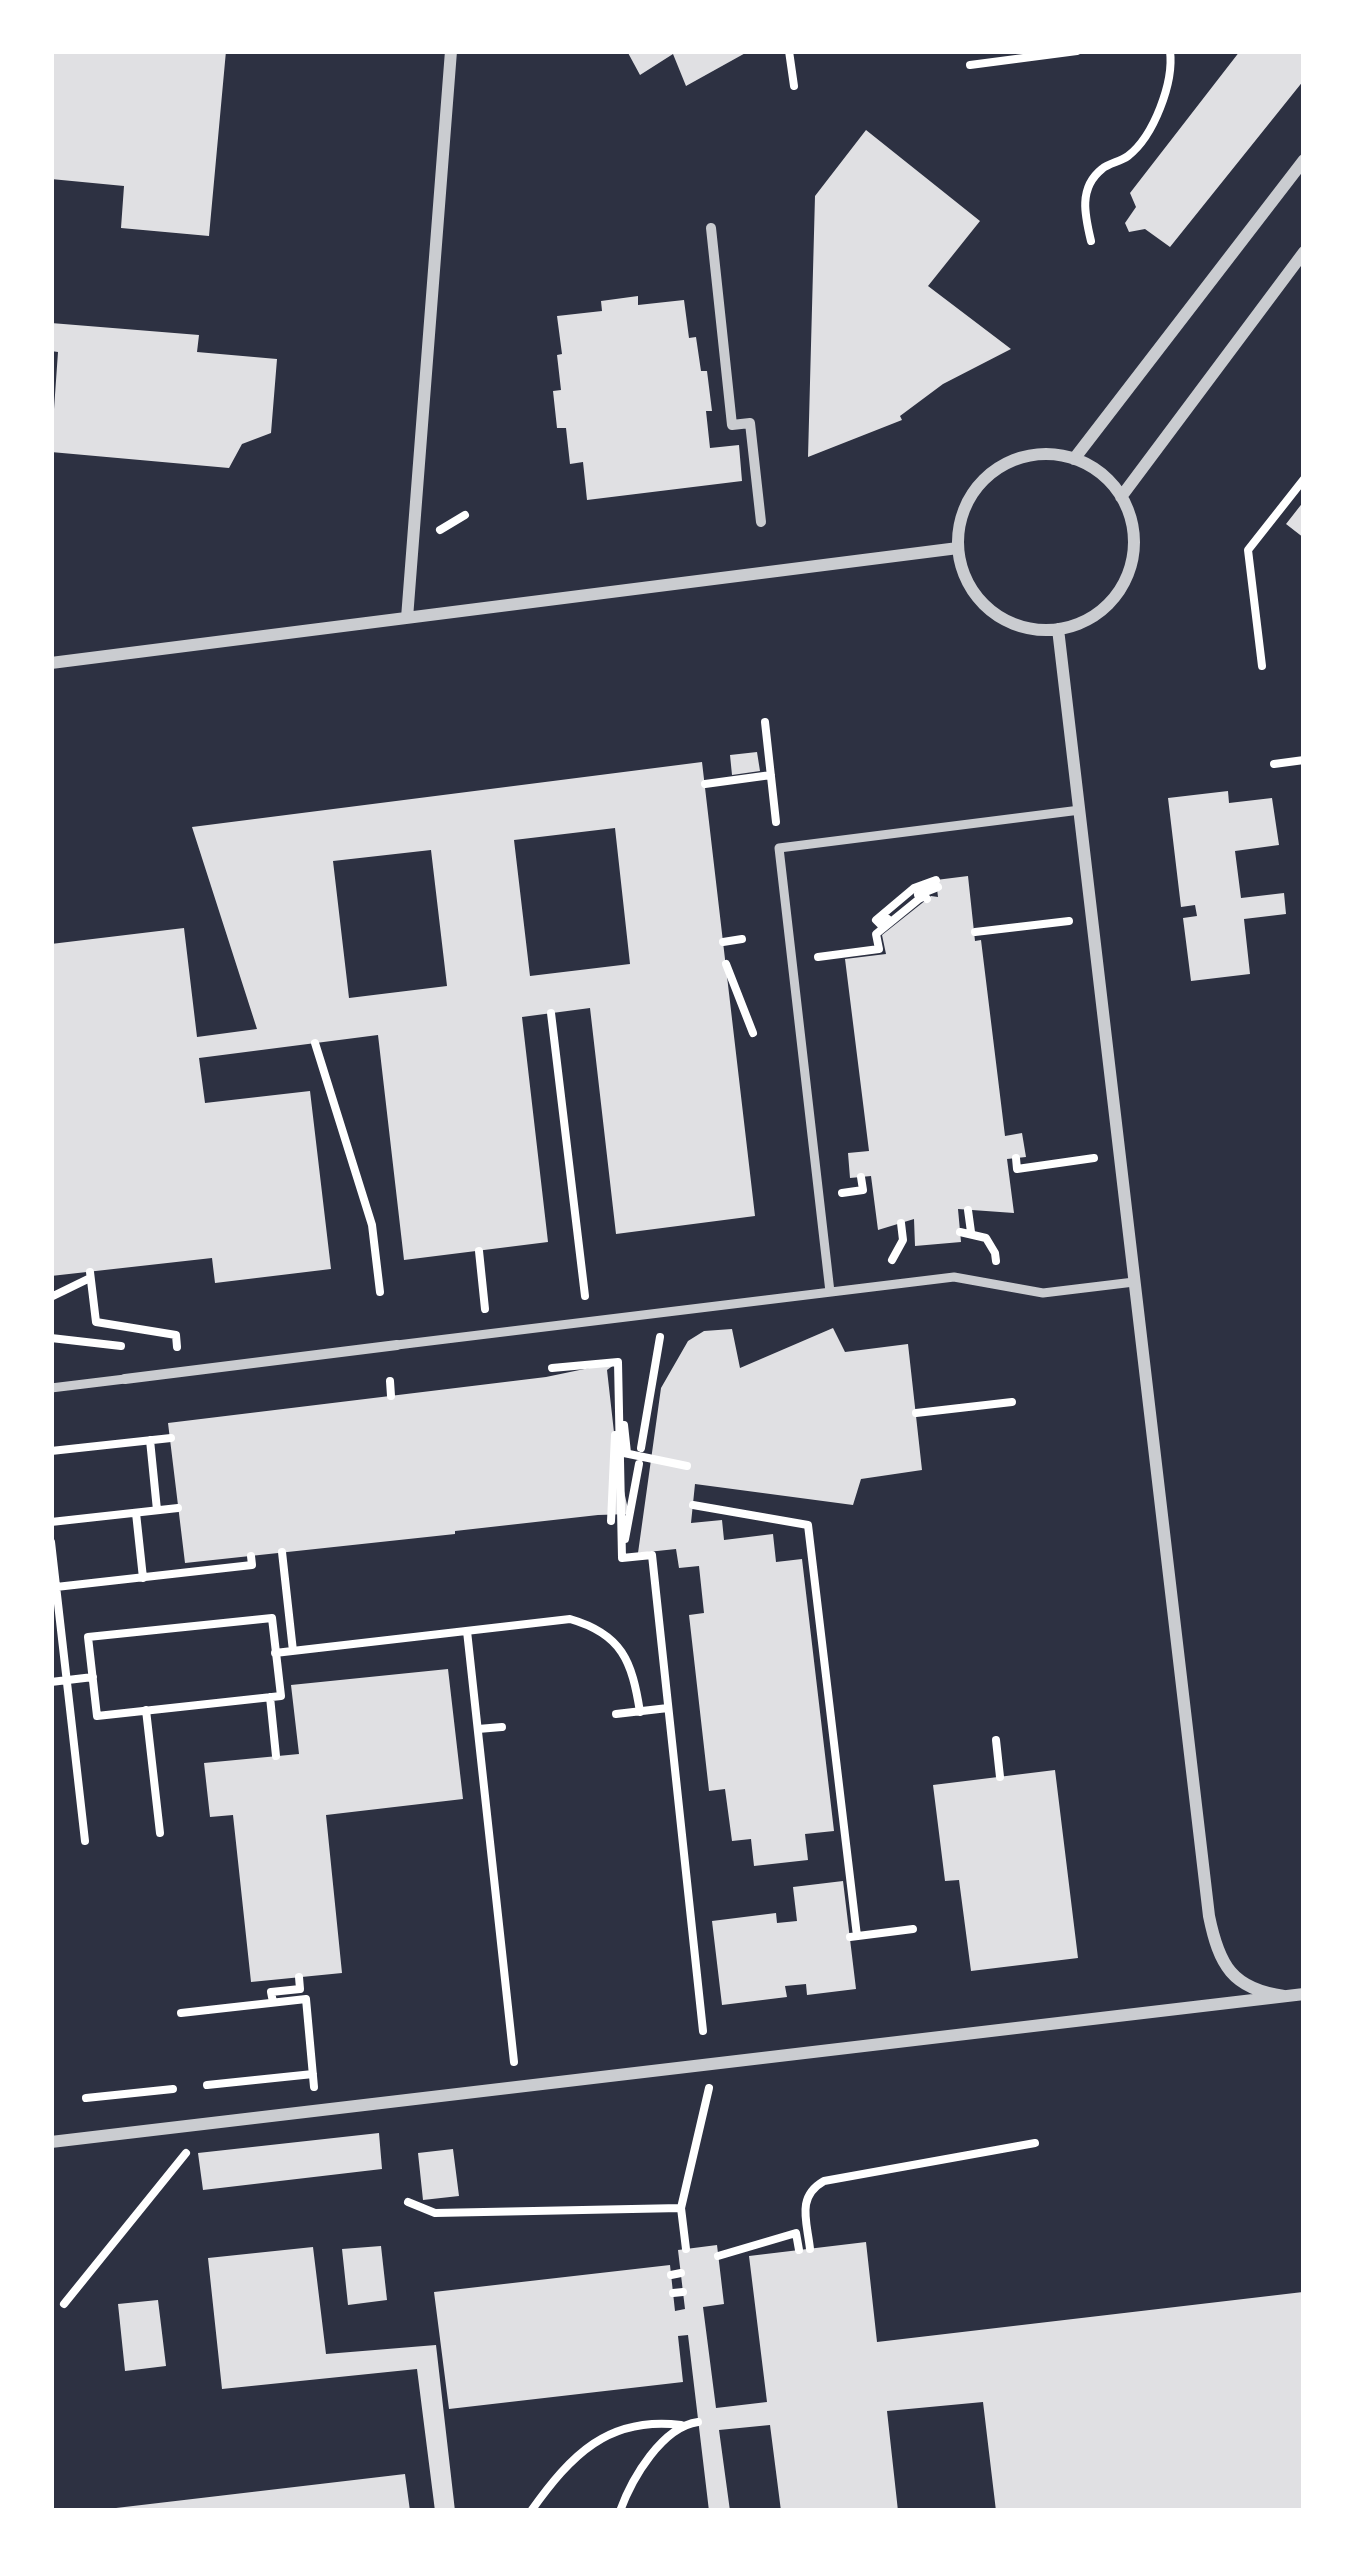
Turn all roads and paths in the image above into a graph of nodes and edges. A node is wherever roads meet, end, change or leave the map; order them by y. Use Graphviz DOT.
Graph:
graph roads {
  1 [pos="452,51"];
  2 [pos="789,51"];
  3 [pos="1077,51"];
  4 [pos="1170,51"];
  5 [pos="970,65"];
  6 [pos="794,86"];
  7 [pos="1304,160"];
  8 [pos="711,228"];
  9 [pos="1091,242"];
  10 [pos="1304,252"];
  11 [pos="1074,459"];
  12 [pos="1304,479"];
  13 [pos="1121,496"];
  14 [pos="465,515"];
  15 [pos="761,521"];
  16 [pos="430,536"];
  17 [pos="958,548"];
  18 [pos="407,618"];
  19 [pos="1058,629"];
  20 [pos="51,663"];
  21 [pos="1262,665"];
  22 [pos="765,722"];
  23 [pos="1304,760"];
  24 [pos="1274,764"];
  25 [pos="771,776"];
  26 [pos="705,784"];
  27 [pos="1079,810"];
  28 [pos="779,848"];
  29 [pos="926,890"];
  30 [pos="1092,918"];
  31 [pos="975,932"];
  32 [pos="742,939"];
  33 [pos="724,942"];
  34 [pos="792,961"];
  35 [pos="726,964"];
  36 [pos="551,1013"];
  37 [pos="753,1033"];
  38 [pos="315,1043"];
  39 [pos="1120,1155"];
  40 [pos="1016,1158"];
  41 [pos="968,1210"];
  42 [pos="479,1251"];
  43 [pos="995,1253"];
  44 [pos="481,1279"];
  45 [pos="1134,1282"];
  46 [pos="380,1292"];
  47 [pos="830,1292"];
  48 [pos="51,1298"];
  49 [pos="664,1312"];
  50 [pos="588,1322"];
  51 [pos="176,1335"];
  52 [pos="51,1338"];
  53 [pos="121,1346"];
  54 [pos="397,1346"];
  55 [pos="617,1361"];
  56 [pos="124,1379"];
  57 [pos="619,1380"];
  58 [pos="390,1381"];
  59 [pos="51,1388"];
  60 [pos="391,1396"];
  61 [pos="1012,1402"];
  62 [pos="916,1413"];
  63 [pos="170,1438"];
  64 [pos="150,1440"];
  65 [pos="641,1448"];
  66 [pos="51,1451"];
  67 [pos="639,1464"];
  68 [pos="687,1466"];
  69 [pos="693,1505"];
  70 [pos="178,1508"];
  71 [pos="157,1510"];
  72 [pos="136,1513"];
  73 [pos="611,1521"];
  74 [pos="51,1522"];
  75 [pos="51,1542"];
  76 [pos="282,1552"];
  77 [pos="251,1556"];
  78 [pos="622,1558"];
  79 [pos="143,1578"];
  80 [pos="56,1587"];
  81 [pos="467,1631"];
  82 [pos="293,1651"];
  83 [pos="275,1653"];
  84 [pos="93,1677"];
  85 [pos="67,1680"];
  86 [pos="51,1682"];
  87 [pos="828,1684"];
  88 [pos="816,1685"];
  89 [pos="270,1697"];
  90 [pos="668,1708"];
  91 [pos="146,1710"];
  92 [pos="640,1712"];
  93 [pos="616,1714"];
  94 [pos="502,1727"];
  95 [pos="478,1729"];
  96 [pos="996,1740"];
  97 [pos="276,1756"];
  98 [pos="1000,1777"];
  99 [pos="160,1832"];
  100 [pos="85,1840"];
  101 [pos="913,1929"];
  102 [pos="298,1977"];
  103 [pos="1304,1994"];
  104 [pos="1284,1996"];
  105 [pos="273,2002"];
  106 [pos="181,2013"];
  107 [pos="703,2031"];
  108 [pos="313,2074"];
  109 [pos="207,2085"];
  110 [pos="710,2086"];
  111 [pos="516,2087"];
  112 [pos="173,2089"];
  113 [pos="86,2098"];
  114 [pos="317,2110"];
  115 [pos="51,2142"];
  116 [pos="1035,2144"];
  117 [pos="187,2152"];
  118 [pos="408,2202"];
  119 [pos="681,2208"];
  120 [pos="686,2249"];
  121 [pos="810,2249"];
  122 [pos="799,2250"];
  123 [pos="718,2256"];
  124 [pos="64,2304"];
  125 [pos="698,2422"];
  126 [pos="681,2425"];
  127 [pos="531,2511"];
  128 [pos="620,2511"];
  1 -- 18 [label="street"];
  2 -- 6 [label="path"];
  3 -- 5 [label="path"];
  4 -- 9 [label="path"];
  7 -- 11 [label="street"];
  8 -- 15 [label="street"];
  10 -- 13 [label="street"];
  11 -- 13 [label="street"];
  11 -- 17 [label="street"];
  12 -- 21 [label="path"];
  13 -- 19 [label="street"];
  14 -- 16 [label="path"];
  17 -- 18 [label="street"];
  17 -- 19 [label="street"];
  18 -- 20 [label="street"];
  19 -- 27 [label="street"];
  22 -- 25 [label="path"];
  23 -- 24 [label="path"];
  25 -- 26 [label="path"];
  25 -- 28 [label="path"];
  27 -- 28 [label="lane"];
  27 -- 30 [label="street"];
  28 -- 34 [label="lane"];
  29 -- 29 [label="path"];
  29 -- 34 [label="path"];
  30 -- 31 [label="path"];
  30 -- 39 [label="street"];
  32 -- 33 [label="path"];
  34 -- 47 [label="lane"];
  35 -- 37 [label="path"];
  36 -- 50 [label="path"];
  38 -- 46 [label="path"];
  39 -- 40 [label="path"];
  39 -- 45 [label="street"];
  41 -- 43 [label="path"];
  42 -- 44 [label="path"];
  45 -- 47 [label="lane"];
  45 -- 104 [label="street"];
  47 -- 49 [label="lane"];
  48 -- 51 [label="path"];
  49 -- 50 [label="lane"];
  49 -- 65 [label="path"];
  50 -- 54 [label="lane"];
  52 -- 53 [label="path"];
  54 -- 56 [label="street"];
  55 -- 55 [label="path"];
  55 -- 73 [label="path"];
  55 -- 78 [label="path"];
  56 -- 59 [label="lane"];
  57 -- 68 [label="path"];
  58 -- 60 [label="path"];
  61 -- 62 [label="path"];
  63 -- 64 [label="path"];
  64 -- 66 [label="path"];
  64 -- 71 [label="path"];
  67 -- 78 [label="path"];
  69 -- 87 [label="path"];
  70 -- 71 [label="path"];
  71 -- 72 [label="path"];
  72 -- 74 [label="path"];
  72 -- 79 [label="path"];
  75 -- 80 [label="path"];
  76 -- 82 [label="path"];
  77 -- 79 [label="path"];
  78 -- 90 [label="path"];
  79 -- 80 [label="path"];
  80 -- 85 [label="path"];
  81 -- 82 [label="path"];
  81 -- 92 [label="path"];
  81 -- 95 [label="path"];
  82 -- 83 [label="path"];
  83 -- 84 [label="path"];
  83 -- 89 [label="path"];
  84 -- 85 [label="path"];
  84 -- 91 [label="path"];
  85 -- 86 [label="path"];
  85 -- 100 [label="path"];
  87 -- 88 [label="path"];
  87 -- 101 [label="path"];
  89 -- 91 [label="path"];
  89 -- 97 [label="path"];
  90 -- 92 [label="path"];
  90 -- 107 [label="path"];
  91 -- 99 [label="path"];
  92 -- 93 [label="path"];
  94 -- 95 [label="path"];
  95 -- 111 [label="path"];
  96 -- 98 [label="path"];
  102 -- 105 [label="path"];
  103 -- 104 [label="street"];
  104 -- 111 [label="street"];
  105 -- 106 [label="path"];
  105 -- 108 [label="path"];
  108 -- 109 [label="path"];
  108 -- 114 [label="path"];
  110 -- 119 [label="path"];
  111 -- 114 [label="street"];
  112 -- 113 [label="path"];
  114 -- 115 [label="street"];
  116 -- 121 [label="path"];
  117 -- 124 [label="path"];
  118 -- 119 [label="path"];
  119 -- 120 [label="path"];
  122 -- 123 [label="path"];
  125 -- 126 [label="path"];
  126 -- 127 [label="path"];
  126 -- 128 [label="path"];
}
